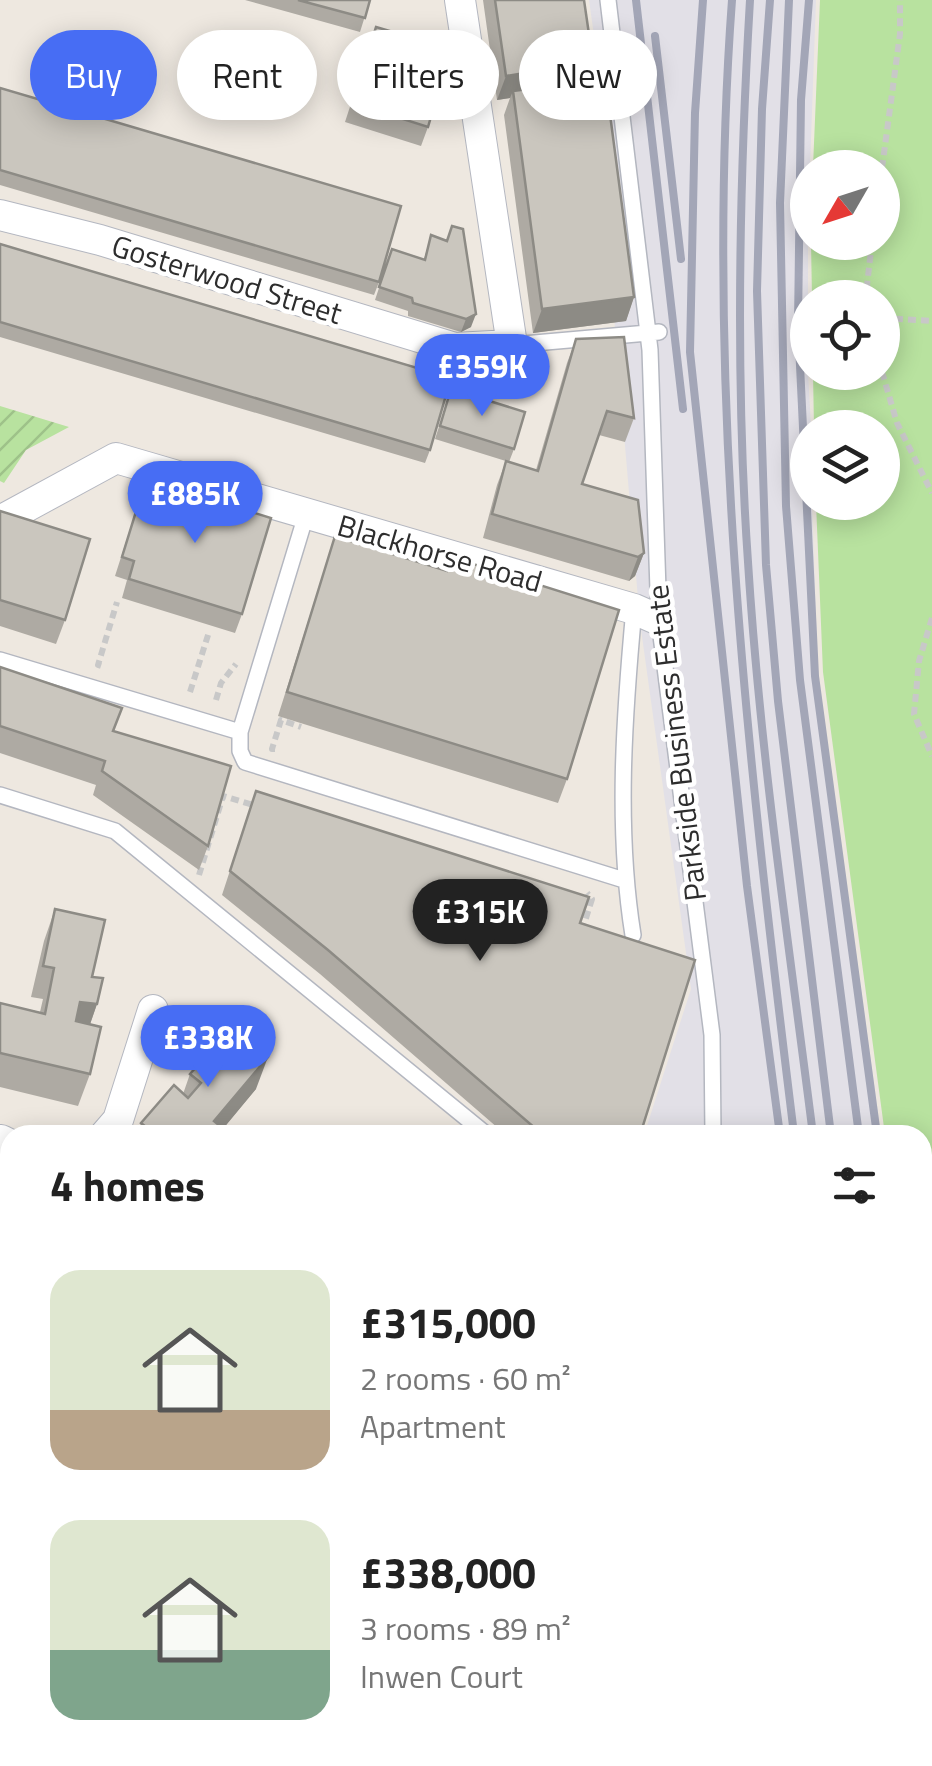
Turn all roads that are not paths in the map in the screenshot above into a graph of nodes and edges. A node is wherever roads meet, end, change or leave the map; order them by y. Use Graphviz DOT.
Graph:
graph roads {
  1 [pos="460,0"];
  2 [pos="608,0"];
  3 [pos="0,215"];
  4 [pos="651,334"];
  5 [pos="512,345"];
  6 [pos="306,515"];
  7 [pos="0,520"];
  8 [pos="647,615"];
  9 [pos="0,660"];
  10 [pos="240,732"];
  11 [pos="0,795"];
  12 [pos="624,880"];
  13 [pos="634,935"];
  14 [pos="154,1010"];
  15 [pos="114,1125"];
  16 [pos="475,1125"];
  17 [pos="713,1125"];
  1 -- 5 [label="street"];
  2 -- 4 [label="lane, Parkside Business Estate"];
  3 -- 5 [label="street, Gosterwood Street"];
  4 -- 5 [label="lane"];
  4 -- 8 [label="lane, Parkside Business Estate"];
  6 -- 7 [label="street, Blackhorse Road"];
  6 -- 8 [label="street, Blackhorse Road"];
  6 -- 10 [label="lane"];
  8 -- 12 [label="lane"];
  8 -- 17 [label="lane, Parkside Business Estate"];
  9 -- 10 [label="lane"];
  10 -- 12 [label="lane"];
  11 -- 16 [label="lane"];
  12 -- 13 [label="lane"];
  14 -- 15 [label="street"];
}
